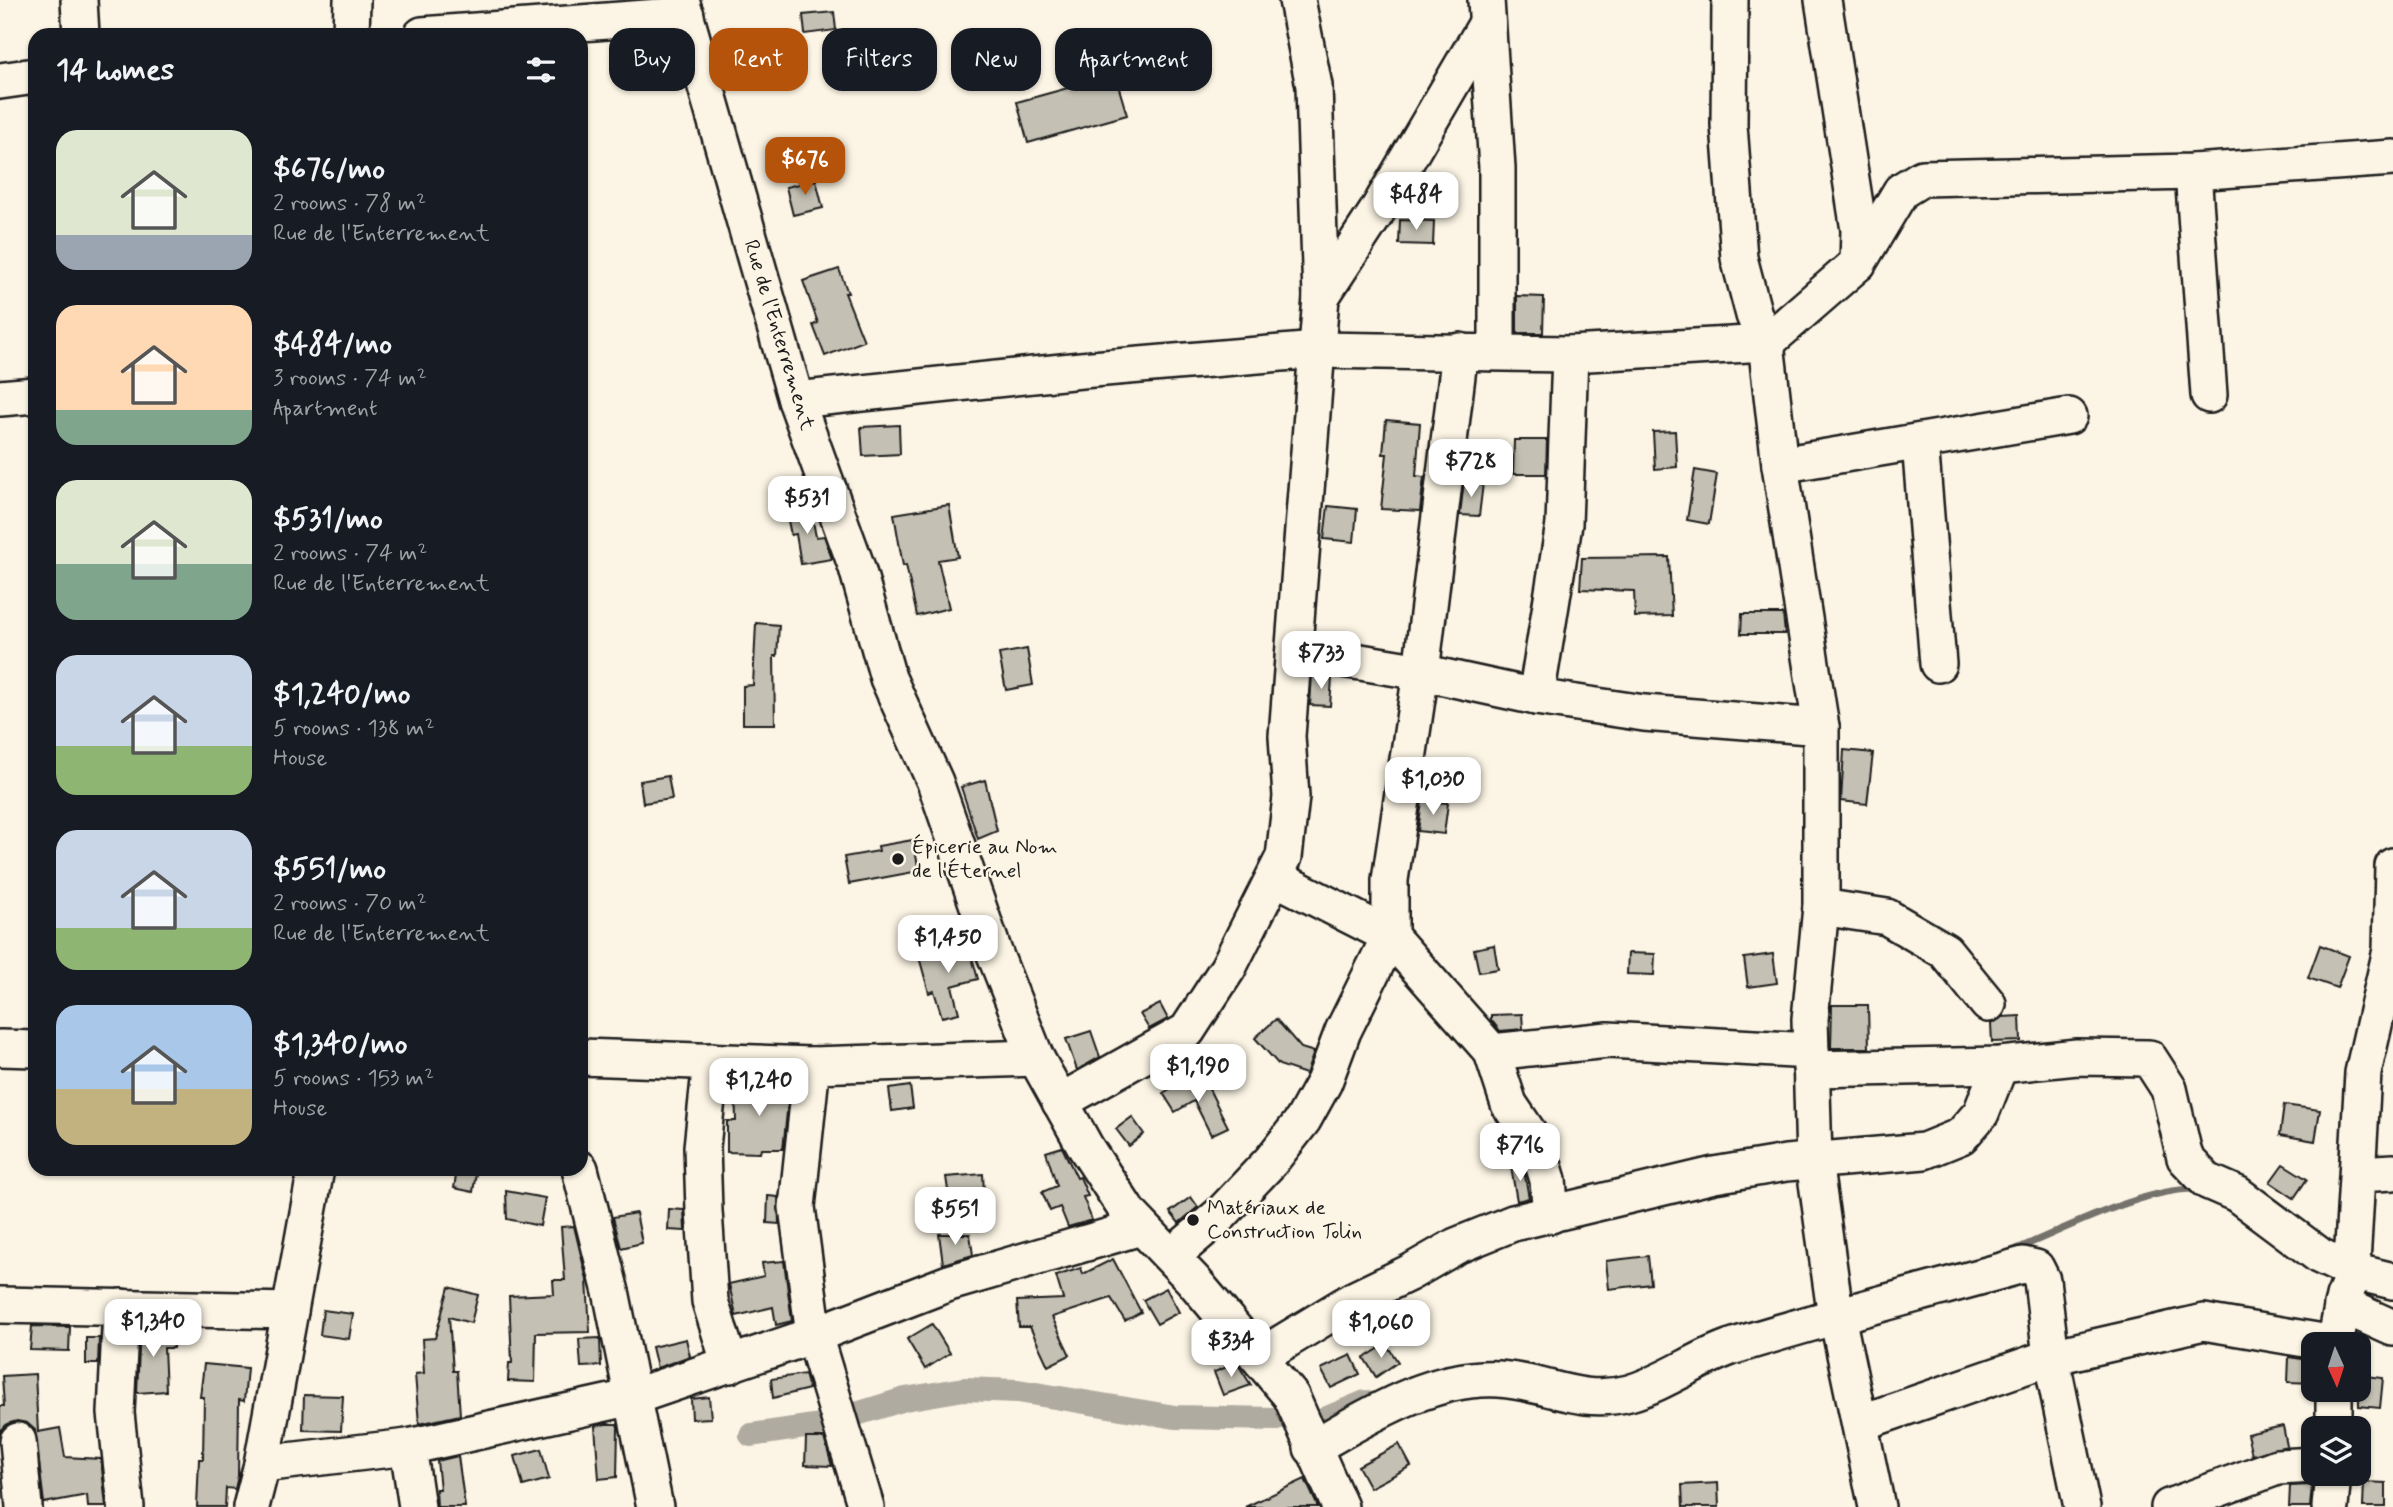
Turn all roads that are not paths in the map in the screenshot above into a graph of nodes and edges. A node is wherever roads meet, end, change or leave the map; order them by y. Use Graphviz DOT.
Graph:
graph roads {
  1 [pos="79,0"];
  2 [pos="352,0"];
  3 [pos="1297,0"];
  4 [pos="1730,0"];
  5 [pos="1823,0"];
  6 [pos="684,8"];
  7 [pos="1486,12"];
  8 [pos="81,28"];
  9 [pos="351,28"];
  10 [pos="490,28"];
  11 [pos="28,77"];
  12 [pos="0,81"];
  13 [pos="2393,158"];
  14 [pos="2193,172"];
  15 [pos="1858,263"];
  16 [pos="1321,297"];
  17 [pos="1766,344"];
  18 [pos="1317,350"];
  19 [pos="1460,351"];
  20 [pos="1497,352"];
  21 [pos="1570,354"];
  22 [pos="2209,395"];
  23 [pos="28,396"];
  24 [pos="0,398"];
  25 [pos="796,400"];
  26 [pos="2069,416"];
  27 [pos="1920,442"];
  28 [pos="1780,465"];
  29 [pos="1294,651"];
  30 [pos="1938,664"];
  31 [pos="1421,672"];
  32 [pos="1536,697"];
  33 [pos="1821,727"];
  34 [pos="2393,866"];
  35 [pos="1276,878"];
  36 [pos="1821,907"];
  37 [pos="1390,936"];
  38 [pos="1988,1003"];
  39 [pos="2384,1028"];
  40 [pos="0,1048"];
  41 [pos="28,1049"];
  42 [pos="1492,1052"];
  43 [pos="588,1057"];
  44 [pos="1036,1058"];
  45 [pos="1811,1060"];
  46 [pos="712,1061"];
  47 [pos="812,1065"];
  48 [pos="2000,1065"];
  49 [pos="1060,1102"];
  50 [pos="1814,1161"];
  51 [pos="2393,1172"];
  52 [pos="2358,1174"];
  53 [pos="315,1176"];
  54 [pos="582,1176"];
  55 [pos="1551,1215"];
  56 [pos="1141,1227"];
  57 [pos="1172,1256"];
  58 [pos="2393,1281"];
  59 [pos="2347,1288"];
  60 [pos="0,1305"];
  61 [pos="121,1307"];
  62 [pos="290,1311"];
  63 [pos="1838,1318"];
  64 [pos="2393,1328"];
  65 [pos="2338,1332"];
  66 [pos="814,1335"];
  67 [pos="2301,1338"];
  68 [pos="1259,1357"];
  69 [pos="2051,1357"];
  70 [pos="730,1365"];
  71 [pos="633,1397"];
  72 [pos="1860,1423"];
  73 [pos="18,1441"];
  74 [pos="408,1447"];
  75 [pos="1312,1448"];
  76 [pos="262,1464"];
  77 [pos="2301,1466"];
  78 [pos="2332,1486"];
  79 [pos="24,1507"];
  80 [pos="126,1507"];
  81 [pos="251,1507"];
  82 [pos="417,1507"];
  83 [pos="655,1507"];
  84 [pos="866,1507"];
  85 [pos="1340,1507"];
  86 [pos="1877,1507"];
  87 [pos="2082,1507"];
  88 [pos="2169,1507"];
  89 [pos="2330,1507"];
  1 -- 8 [label="street"];
  2 -- 9 [label="street"];
  3 -- 16 [label="street"];
  4 -- 17 [label="street"];
  5 -- 15 [label="street"];
  6 -- 10 [label="street"];
  6 -- 25 [label="street, Rue de l'Enterrement"];
  7 -- 16 [label="street"];
  7 -- 20 [label="street"];
  11 -- 12 [label="street"];
  13 -- 14 [label="street"];
  14 -- 15 [label="street"];
  14 -- 22 [label="street"];
  15 -- 17 [label="street"];
  16 -- 18 [label="street"];
  17 -- 21 [label="street"];
  17 -- 28 [label="street"];
  18 -- 19 [label="street"];
  18 -- 25 [label="street"];
  18 -- 29 [label="street"];
  19 -- 20 [label="street"];
  19 -- 31 [label="street"];
  20 -- 21 [label="street"];
  21 -- 32 [label="street"];
  23 -- 24 [label="street"];
  25 -- 44 [label="street, Rue de l'Enterrement"];
  26 -- 27 [label="street"];
  27 -- 28 [label="street"];
  27 -- 30 [label="street"];
  28 -- 33 [label="street"];
  29 -- 31 [label="street"];
  29 -- 35 [label="street"];
  31 -- 32 [label="street"];
  31 -- 37 [label="street"];
  32 -- 33 [label="street"];
  33 -- 36 [label="street"];
  34 -- 39 [label="street"];
  35 -- 37 [label="street"];
  35 -- 49 [label="street"];
  36 -- 38 [label="street"];
  36 -- 45 [label="street"];
  37 -- 42 [label="street"];
  37 -- 57 [label="street"];
  39 -- 52 [label="street"];
  40 -- 41 [label="street"];
  42 -- 45 [label="street"];
  42 -- 55 [label="street"];
  43 -- 46 [label="street"];
  44 -- 47 [label="street"];
  44 -- 49 [label="street, Rue de l'Enterrement"];
  45 -- 48 [label="street"];
  45 -- 50 [label="street"];
  46 -- 47 [label="street"];
  46 -- 70 [label="street"];
  47 -- 66 [label="street"];
  48 -- 50 [label="street"];
  48 -- 59 [label="street"];
  49 -- 56 [label="street, Rue de l'Enterrement"];
  50 -- 55 [label="street"];
  50 -- 63 [label="street"];
  51 -- 52 [label="street"];
  52 -- 59 [label="street"];
  53 -- 62 [label="street"];
  54 -- 71 [label="street"];
  55 -- 68 [label="street"];
  56 -- 57 [label="street, Rue de l'Enterrement"];
  56 -- 66 [label="street"];
  57 -- 68 [label="street, Rue de l'Enterrement"];
  58 -- 59 [label="street"];
  59 -- 64 [label="street"];
  59 -- 65 [label="street"];
  60 -- 61 [label="street"];
  61 -- 62 [label="street"];
  61 -- 80 [label="street"];
  62 -- 76 [label="street"];
  63 -- 69 [label="street"];
  63 -- 72 [label="street"];
  63 -- 75 [label="street"];
  66 -- 70 [label="street"];
  66 -- 84 [label="street"];
  67 -- 69 [label="street"];
  68 -- 75 [label="street, Rue de l'Enterrement"];
  69 -- 72 [label="street"];
  69 -- 87 [label="street"];
  70 -- 71 [label="street"];
  71 -- 74 [label="street"];
  71 -- 83 [label="street"];
  72 -- 86 [label="street"];
  73 -- 79 [label="street"];
  74 -- 76 [label="street"];
  74 -- 82 [label="street"];
  75 -- 85 [label="street, Rue de l'Enterrement"];
  76 -- 81 [label="street"];
  77 -- 88 [label="street"];
  78 -- 89 [label="street"];
}
